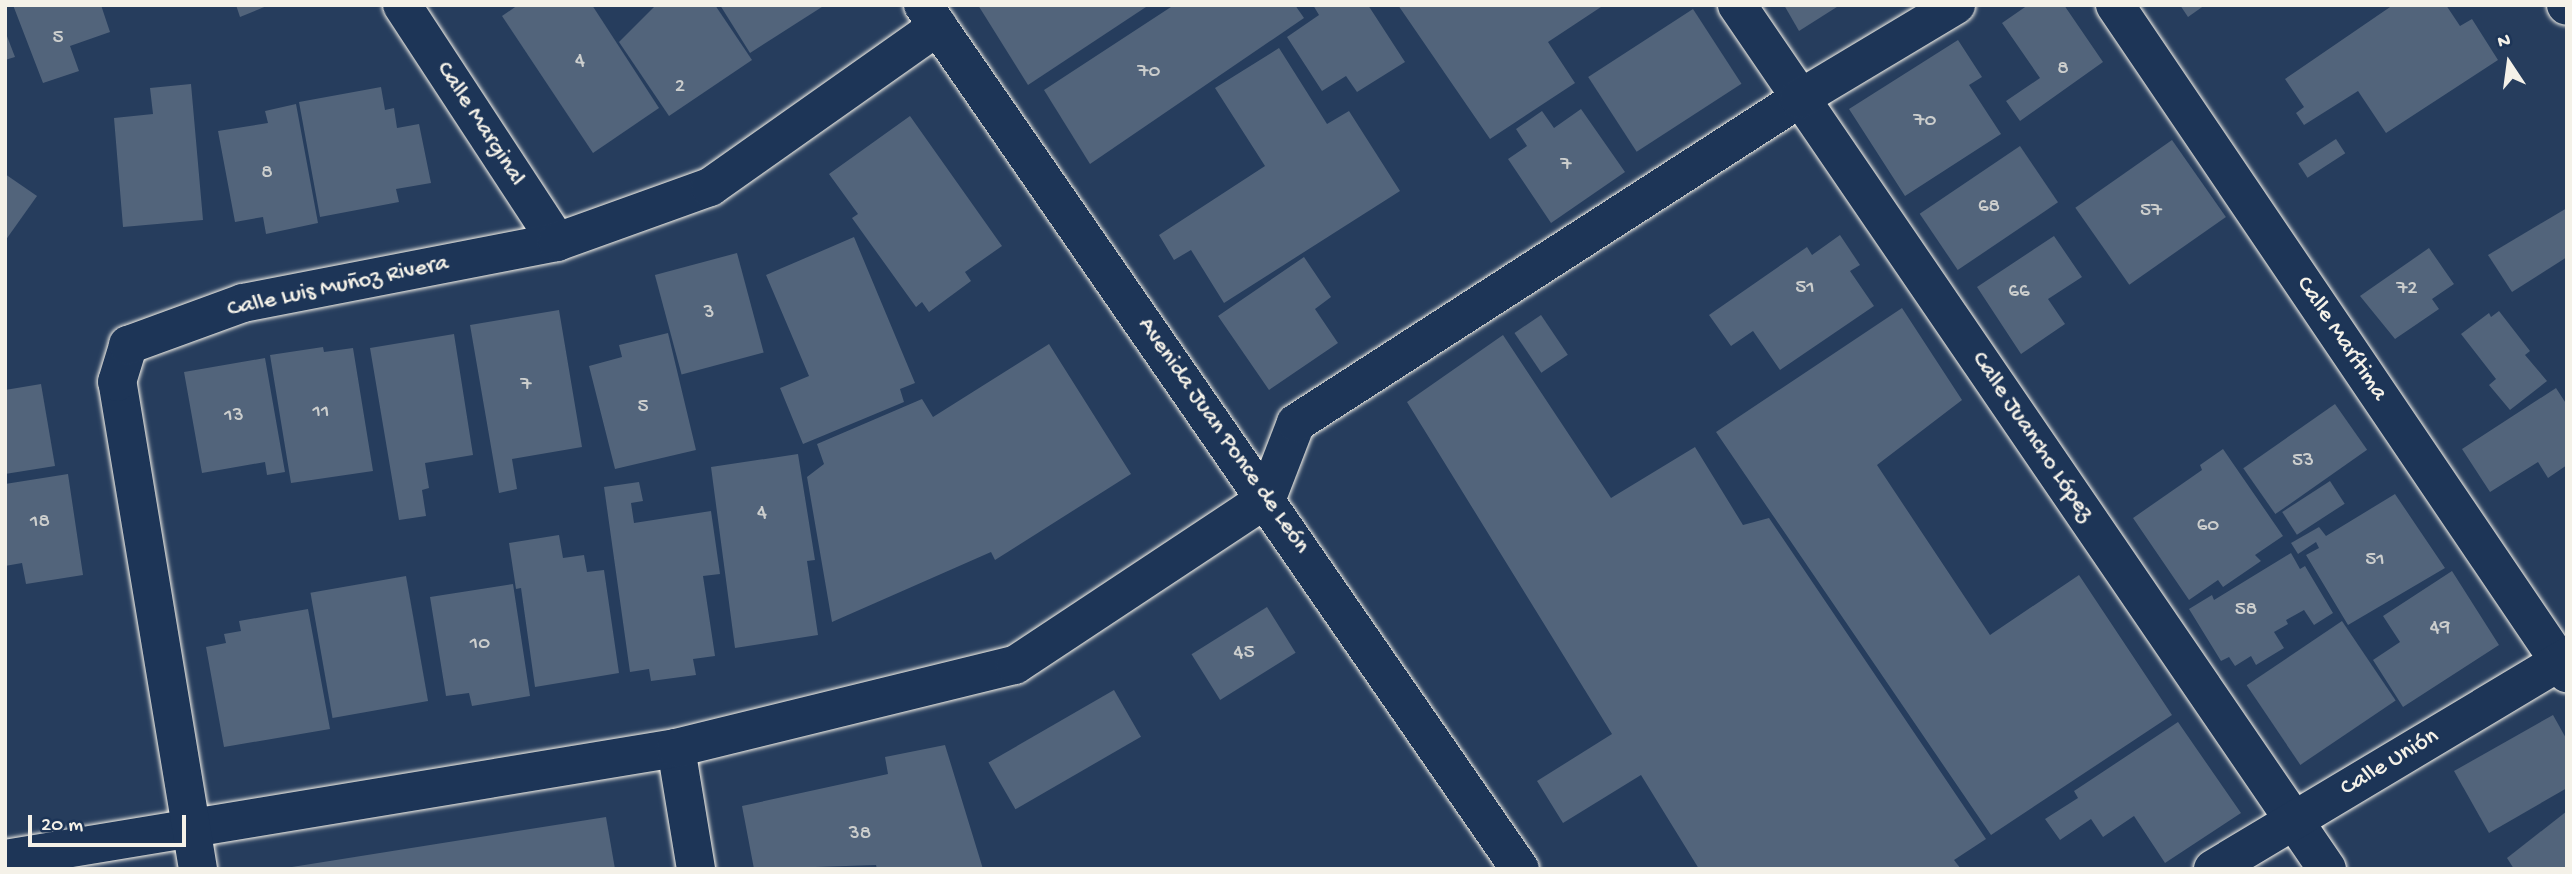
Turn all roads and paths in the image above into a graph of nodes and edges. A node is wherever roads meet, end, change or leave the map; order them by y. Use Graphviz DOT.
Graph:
graph roads {
  1 [pos="402,5"];
  2 [pos="1737,5"];
  3 [pos="1956,5"];
  4 [pos="2115,5"];
  5 [pos="930,16"];
  6 [pos="1799,99"];
  7 [pos="558,242"];
  8 [pos="1267,498"];
  9 [pos="2564,664"];
  10 [pos="676,748"];
  11 [pos="2294,820"];
  12 [pos="191,826"];
  13 [pos="5,859"];
  14 [pos="198,869"];
  15 [pos="696,869"];
  16 [pos="1520,869"];
  17 [pos="2213,869"];
  18 [pos="2327,869"];
  1 -- 7 [label="street, Calle Marginal"];
  2 -- 6 [label="street, Calle Juancho López"];
  3 -- 6 [label="street"];
  4 -- 9 [label="street, Calle Marítima"];
  5 -- 7 [label="street, Calle Luis Muñoz Rivera"];
  5 -- 8 [label="street, Avenida Juan Ponce de León"];
  6 -- 8 [label="street"];
  6 -- 11 [label="street, Calle Juancho López"];
  7 -- 12 [label="street, Calle Luis Muñoz Rivera"];
  8 -- 10 [label="street"];
  8 -- 16 [label="street, Avenida Juan Ponce de León"];
  9 -- 11 [label="street, Calle Unión"];
  10 -- 12 [label="street"];
  10 -- 15 [label="street"];
  11 -- 17 [label="street, Calle Unión"];
  11 -- 18 [label="street, Calle Juancho López"];
  12 -- 13 [label="street"];
  12 -- 14 [label="street"];
}
